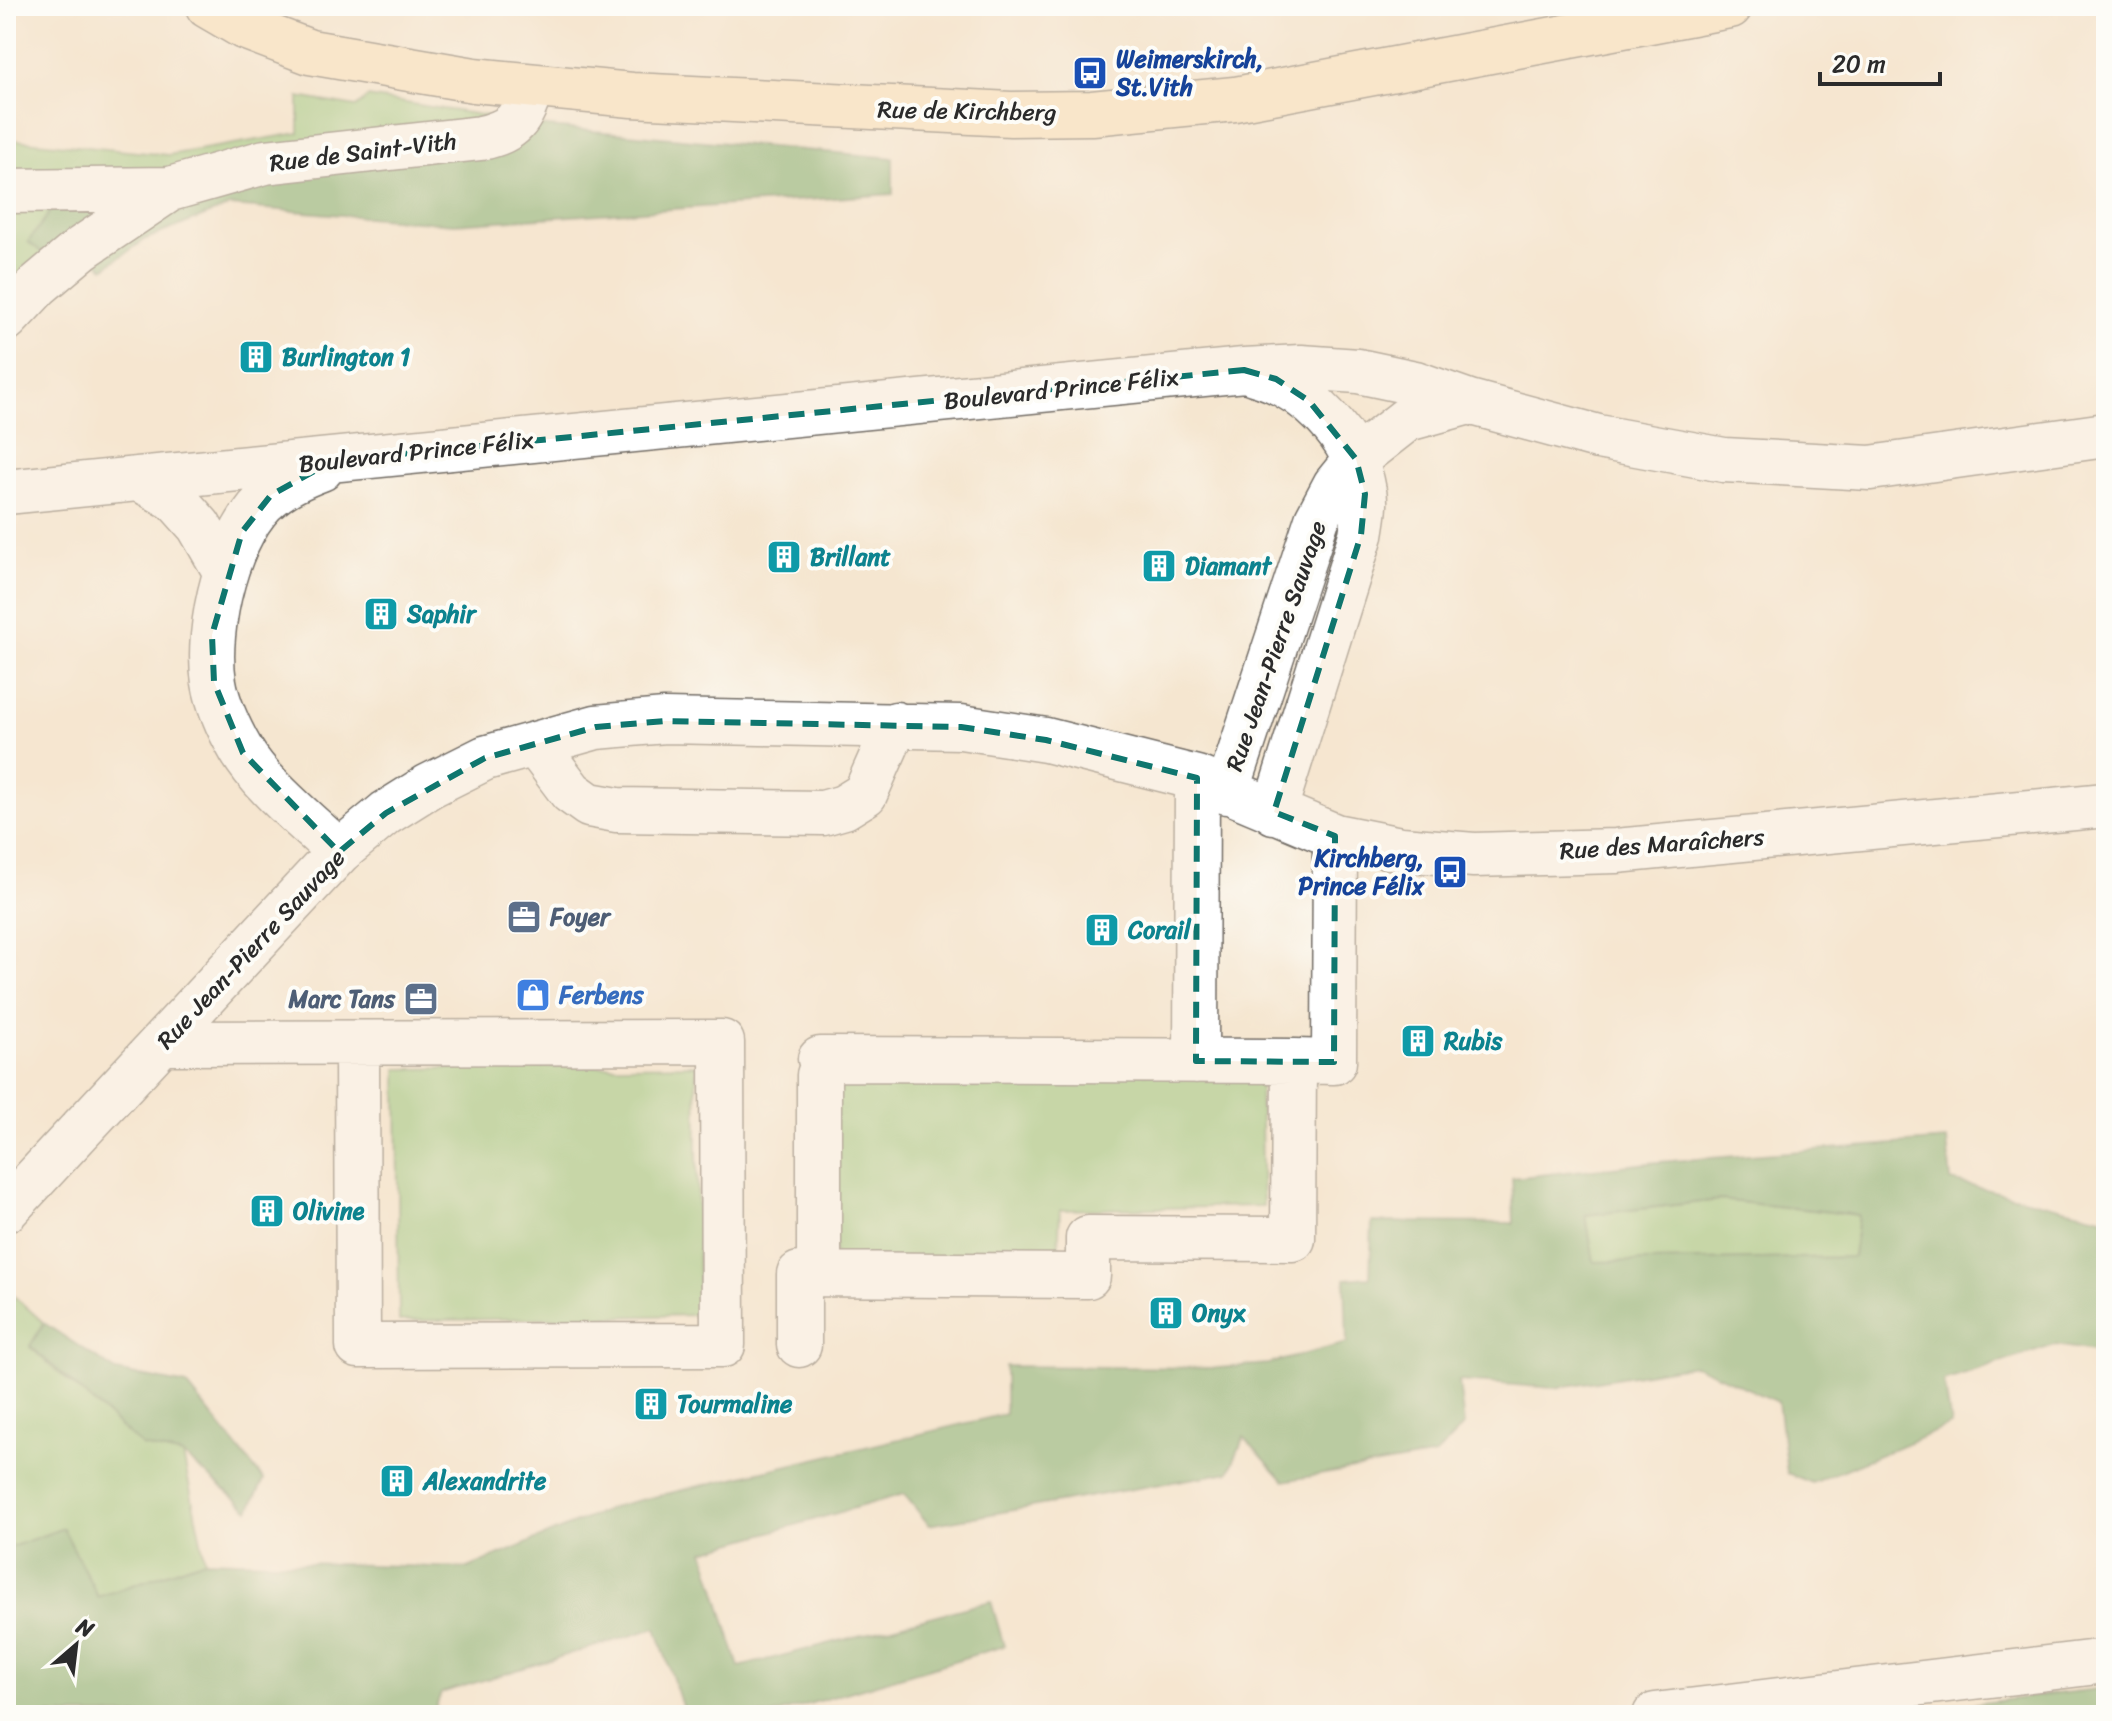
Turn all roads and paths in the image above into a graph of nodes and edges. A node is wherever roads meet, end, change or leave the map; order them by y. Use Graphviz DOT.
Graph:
graph roads {
  1 [pos="208,6"];
  2 [pos="1730,6"];
  3 [pos="532,87"];
  4 [pos="170,189"];
  5 [pos="6,191"];
  6 [pos="6,319"];
  7 [pos="1244,370"];
  8 [pos="1469,402"];
  9 [pos="2106,435"];
  10 [pos="370,457"];
  11 [pos="1356,459"];
  12 [pos="140,479"];
  13 [pos="6,492"];
  14 [pos="225,571"];
  15 [pos="896,724"];
  16 [pos="535,744"];
  17 [pos="1212,785"];
  18 [pos="2106,805"];
  19 [pos="1274,812"];
  20 [pos="1335,836"];
  21 [pos="339,852"];
  22 [pos="164,1043"];
  23 [pos="357,1043"];
  24 [pos="1196,1061"];
  25 [pos="1294,1061"];
  26 [pos="6,1210"];
  27 [pos="819,1261"];
  28 [pos="799,1345"];
  29 [pos="2106,1661"];
  30 [pos="1655,1715"];
  1 -- 3 [label="main road, Rue de Kirchberg"];
  2 -- 3 [label="main road, Rue de Kirchberg"];
  3 -- 4 [label="street, Rue de Saint-Vith"];
  4 -- 5 [label="street, Rue de Saint-Vith"];
  4 -- 6 [label="street, Rue de Saint-Vith"];
  7 -- 8 [label="street, Boulevard Prince Félix"];
  7 -- 10 [label="street, Boulevard Prince Félix"];
  7 -- 11 [label="street, Rue Jean-Pierre Sauvage"];
  8 -- 9 [label="street, Boulevard Prince Félix"];
  8 -- 11 [label="street, Rue Jean-Pierre Sauvage"];
  10 -- 12 [label="street, Boulevard Prince Félix"];
  10 -- 14 [label="street"];
  11 -- 17 [label="street, Rue Jean-Pierre Sauvage"];
  11 -- 19 [label="street, Rue Jean-Pierre Sauvage"];
  12 -- 13 [label="street, Boulevard Prince Félix"];
  12 -- 14 [label="street"];
  14 -- 21 [label="street"];
  15 -- 16 [label="street, Rue Jean-Pierre Sauvage"];
  15 -- 16 [label="street"];
  15 -- 17 [label="street, Rue Jean-Pierre Sauvage"];
  16 -- 21 [label="street, Rue Jean-Pierre Sauvage"];
  17 -- 19 [label="street, Rue des Maraîchers"];
  17 -- 24 [label="street"];
  18 -- 20 [label="street, Rue des Maraîchers"];
  19 -- 20 [label="street, Rue des Maraîchers"];
  20 -- 25 [label="street"];
  21 -- 22 [label="street, Rue Jean-Pierre Sauvage"];
  22 -- 23 [label="street"];
  22 -- 26 [label="street, Rue Jean-Pierre Sauvage"];
  23 -- 23 [label="street"];
  24 -- 25 [label="street"];
  24 -- 27 [label="street"];
  25 -- 28 [label="street"];
  29 -- 30 [label="street"];
}
